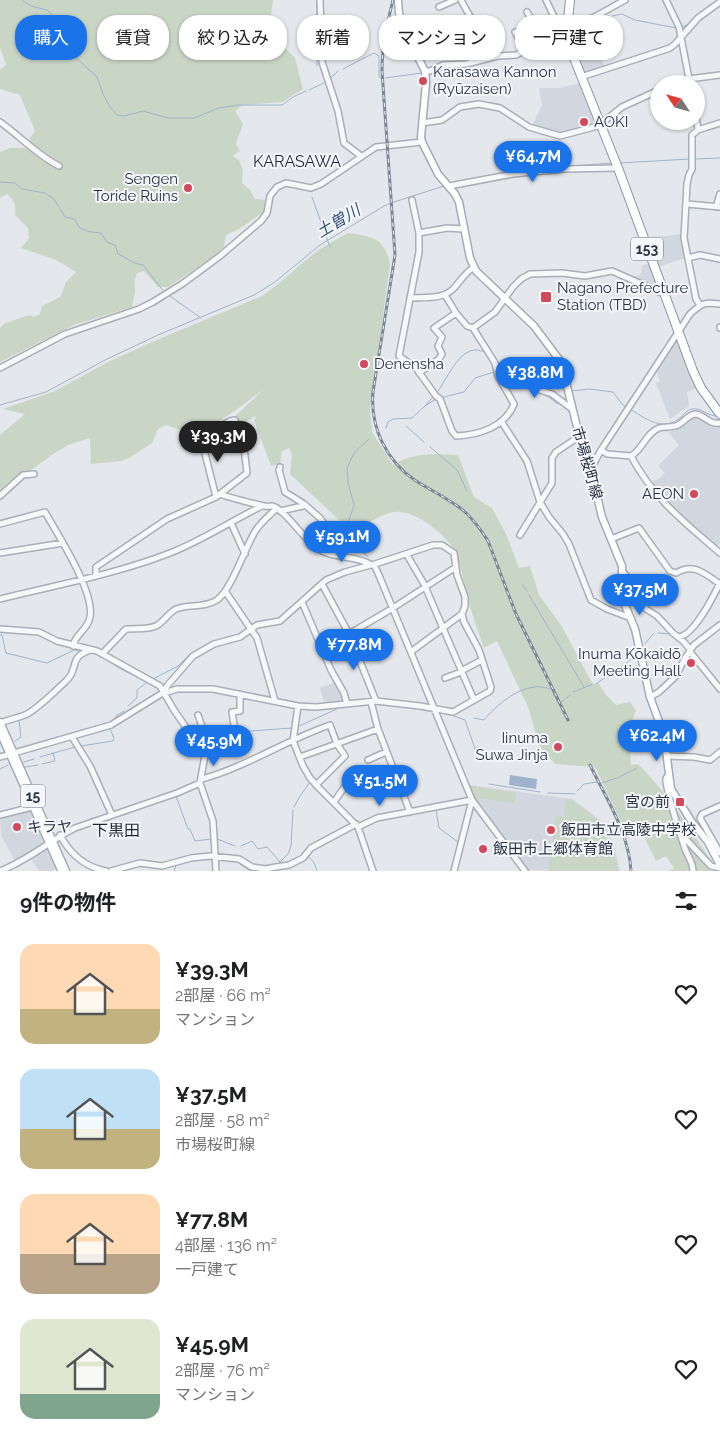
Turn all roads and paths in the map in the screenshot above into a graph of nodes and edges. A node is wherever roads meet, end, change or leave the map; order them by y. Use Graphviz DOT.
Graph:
graph roads {
  1 [pos="320,0"];
  2 [pos="398,0"];
  3 [pos="455,0"];
  4 [pos="461,0"];
  5 [pos="546,0"];
  6 [pos="570,0"];
  7 [pos="625,0"];
  8 [pos="666,0"];
  9 [pos="720,2"];
  10 [pos="439,7"];
  11 [pos="528,12"];
  12 [pos="468,15"];
  13 [pos="530,15"];
  14 [pos="554,15"];
  15 [pos="567,15"];
  16 [pos="597,15"];
  17 [pos="681,38"];
  18 [pos="482,60"];
  19 [pos="575,60"];
  20 [pos="472,62"];
  21 [pos="425,71"];
  22 [pos="688,75"];
  23 [pos="720,76"];
  24 [pos="581,77"];
  25 [pos="705,78"];
  26 [pos="650,94"];
  27 [pos="0,122"];
  28 [pos="422,123"];
  29 [pos="720,123"];
  30 [pos="600,125"];
  31 [pos="705,128"];
  32 [pos="698,130"];
  33 [pos="422,142"];
  34 [pos="361,156"];
  35 [pos="617,165"];
  36 [pos="59,166"];
  37 [pos="447,185"];
  38 [pos="720,194"];
  39 [pos="412,200"];
  40 [pos="687,204"];
  41 [pos="718,207"];
  42 [pos="464,229"];
  43 [pos="419,233"];
  44 [pos="720,254"];
  45 [pos="688,258"];
  46 [pos="720,259"];
  47 [pos="474,267"];
  48 [pos="664,294"];
  49 [pos="445,295"];
  50 [pos="410,298"];
  51 [pos="504,298"];
  52 [pos="720,304"];
  53 [pos="700,305"];
  54 [pos="456,313"];
  55 [pos="473,328"];
  56 [pos="678,332"];
  57 [pos="0,368"];
  58 [pos="419,372"];
  59 [pos="524,378"];
  60 [pos="572,409"];
  61 [pos="719,413"];
  62 [pos="501,421"];
  63 [pos="720,423"];
  64 [pos="580,439"];
  65 [pos="601,450"];
  66 [pos="631,456"];
  67 [pos="280,467"];
  68 [pos="591,471"];
  69 [pos="34,474"];
  70 [pos="218,495"];
  71 [pos="0,496"];
  72 [pos="540,502"];
  73 [pos="304,504"];
  74 [pos="262,506"];
  75 [pos="279,510"];
  76 [pos="0,524"];
  77 [pos="231,524"];
  78 [pos="520,535"];
  79 [pos="334,537"];
  80 [pos="611,539"];
  81 [pos="63,543"];
  82 [pos="1,550"];
  83 [pos="720,553"];
  84 [pos="245,554"];
  85 [pos="407,555"];
  86 [pos="373,565"];
  87 [pos="456,567"];
  88 [pos="624,573"];
  89 [pos="96,575"];
  90 [pos="81,579"];
  91 [pos="322,584"];
  92 [pos="720,584"];
  93 [pos="425,587"];
  94 [pos="225,591"];
  95 [pos="0,599"];
  96 [pos="302,602"];
  97 [pos="393,608"];
  98 [pos="462,614"];
  99 [pos="631,618"];
  100 [pos="720,625"];
  101 [pos="442,628"];
  102 [pos="0,629"];
  103 [pos="251,629"];
  104 [pos="350,634"];
  105 [pos="678,637"];
  106 [pos="73,646"];
  107 [pos="91,650"];
  108 [pos="690,650"];
  109 [pos="412,651"];
  110 [pos="102,654"];
  111 [pos="482,660"];
  112 [pos="461,671"];
  113 [pos="445,678"];
  114 [pos="720,689"];
  115 [pos="164,693"];
  116 [pos="240,694"];
  117 [pos="650,697"];
  118 [pos="474,700"];
  119 [pos="275,701"];
  120 [pos="373,702"];
  121 [pos="347,704"];
  122 [pos="298,706"];
  123 [pos="433,708"];
  124 [pos="198,715"];
  125 [pos="0,722"];
  126 [pos="378,729"];
  127 [pos="0,732"];
  128 [pos="205,735"];
  129 [pos="72,737"];
  130 [pos="192,737"];
  131 [pos="293,741"];
  132 [pos="337,744"];
  133 [pos="386,752"];
  134 [pos="720,752"];
  135 [pos="12,753"];
  136 [pos="667,756"];
  137 [pos="0,757"];
  138 [pos="300,758"];
  139 [pos="368,760"];
  140 [pos="352,776"];
  141 [pos="668,776"];
  142 [pos="201,781"];
  143 [pos="316,784"];
  144 [pos="472,800"];
  145 [pos="334,802"];
  146 [pos="720,806"];
  147 [pos="32,807"];
  148 [pos="410,812"];
  149 [pos="0,814"];
  150 [pos="112,815"];
  151 [pos="357,826"];
  152 [pos="680,833"];
  153 [pos="60,835"];
  154 [pos="51,843"];
  155 [pos="215,856"];
  156 [pos="719,860"];
  157 [pos="0,871"];
  158 [pos="61,871"];
  159 [pos="106,871"];
  160 [pos="111,871"];
  161 [pos="216,871"];
  162 [pos="373,871"];
  163 [pos="454,871"];
  164 [pos="525,871"];
  165 [pos="693,871"];
  1 -- 34 [label="street"];
  2 -- 21 [label="main road, 市場桜町線"];
  3 -- 10 [label="street"];
  4 -- 12 [label="street"];
  5 -- 14 [label="street"];
  6 -- 15 [label="highway, 153"];
  7 -- 16 [label="street"];
  8 -- 17 [label="street"];
  9 -- 17 [label="street"];
  11 -- 13 [label="street"];
  17 -- 22 [label="street"];
  17 -- 24 [label="street"];
  18 -- 20 [label="street"];
  19 -- 24 [label="highway, 153"];
  20 -- 21 [label="street"];
  21 -- 28 [label="main road, 市場桜町線"];
  23 -- 25 [label="street"];
  24 -- 30 [label="highway, 153"];
  26 -- 30 [label="street"];
  27 -- 36 [label="street"];
  28 -- 30 [label="street"];
  28 -- 33 [label="main road, 市場桜町線"];
  29 -- 31 [label="street"];
  30 -- 35 [label="highway, 153"];
  32 -- 40 [label="street"];
  33 -- 34 [label="street"];
  33 -- 37 [label="main road, 市場桜町線"];
  34 -- 57 [label="street"];
  35 -- 37 [label="street"];
  35 -- 48 [label="highway, 153"];
  37 -- 42 [label="main road, 市場桜町線"];
  38 -- 41 [label="street"];
  39 -- 43 [label="street"];
  40 -- 41 [label="street"];
  40 -- 45 [label="street"];
  42 -- 43 [label="street"];
  42 -- 47 [label="main road, 市場桜町線"];
  43 -- 50 [label="street"];
  44 -- 46 [label="street"];
  45 -- 46 [label="street"];
  45 -- 53 [label="street"];
  47 -- 49 [label="street"];
  47 -- 51 [label="main road, 市場桜町線"];
  48 -- 51 [label="street"];
  48 -- 56 [label="highway, 153"];
  49 -- 50 [label="street"];
  49 -- 54 [label="street"];
  50 -- 58 [label="street"];
  51 -- 55 [label="street"];
  51 -- 60 [label="main road, 市場桜町線"];
  52 -- 53 [label="street"];
  53 -- 56 [label="street"];
  54 -- 55 [label="street"];
  54 -- 58 [label="street"];
  55 -- 62 [label="street"];
  56 -- 61 [label="highway, 153"];
  56 -- 65 [label="street"];
  58 -- 62 [label="street"];
  59 -- 60 [label="street"];
  60 -- 64 [label="main road, 市場桜町線"];
  62 -- 72 [label="street"];
  63 -- 66 [label="street"];
  64 -- 68 [label="main road, 市場桜町線"];
  64 -- 72 [label="street"];
  65 -- 66 [label="street"];
  65 -- 68 [label="street"];
  66 -- 83 [label="street"];
  67 -- 73 [label="street"];
  68 -- 80 [label="main road, 市場桜町線"];
  69 -- 71 [label="street"];
  70 -- 70 [label="street"];
  70 -- 74 [label="street"];
  70 -- 89 [label="street"];
  72 -- 78 [label="street"];
  72 -- 99 [label="street"];
  73 -- 75 [label="street"];
  73 -- 79 [label="street"];
  74 -- 75 [label="street"];
  74 -- 77 [label="street"];
  75 -- 84 [label="street"];
  75 -- 86 [label="street"];
  76 -- 81 [label="street"];
  77 -- 84 [label="street"];
  77 -- 89 [label="street"];
  80 -- 88 [label="main road, 市場桜町線"];
  80 -- 92 [label="street"];
  81 -- 82 [label="street"];
  81 -- 90 [label="street"];
  84 -- 94 [label="street"];
  85 -- 86 [label="street"];
  85 -- 87 [label="street"];
  85 -- 93 [label="street"];
  86 -- 91 [label="street"];
  86 -- 97 [label="street"];
  87 -- 93 [label="street"];
  87 -- 98 [label="street"];
  88 -- 99 [label="main road, 市場桜町線"];
  88 -- 105 [label="street"];
  89 -- 90 [label="street"];
  90 -- 95 [label="street"];
  90 -- 106 [label="street"];
  91 -- 96 [label="street"];
  91 -- 104 [label="street"];
  92 -- 105 [label="street"];
  93 -- 97 [label="street"];
  93 -- 101 [label="street"];
  94 -- 103 [label="street"];
  94 -- 110 [label="street"];
  96 -- 103 [label="street"];
  96 -- 121 [label="street"];
  97 -- 104 [label="street"];
  97 -- 109 [label="street"];
  98 -- 101 [label="street"];
  98 -- 111 [label="street"];
  99 -- 117 [label="main road, 市場桜町線"];
  100 -- 108 [label="street"];
  101 -- 109 [label="street"];
  101 -- 112 [label="street"];
  102 -- 106 [label="street"];
  103 -- 115 [label="street"];
  103 -- 119 [label="street"];
  104 -- 120 [label="street"];
  105 -- 108 [label="street"];
  106 -- 107 [label="street"];
  107 -- 110 [label="street"];
  107 -- 125 [label="street"];
  108 -- 114 [label="street"];
  108 -- 117 [label="street"];
  109 -- 123 [label="street"];
  110 -- 115 [label="street"];
  111 -- 112 [label="street"];
  111 -- 118 [label="street"];
  112 -- 113 [label="street"];
  112 -- 118 [label="street"];
  115 -- 116 [label="street"];
  115 -- 129 [label="street"];
  115 -- 130 [label="street"];
  116 -- 119 [label="street"];
  116 -- 128 [label="street"];
  117 -- 136 [label="main road, 市場桜町線"];
  118 -- 123 [label="street"];
  119 -- 122 [label="street"];
  120 -- 121 [label="street"];
  120 -- 123 [label="street"];
  120 -- 126 [label="street"];
  121 -- 122 [label="street"];
  122 -- 131 [label="street"];
  123 -- 144 [label="street"];
  124 -- 128 [label="street"];
  125 -- 135 [label="main road, 15"];
  126 -- 132 [label="street"];
  126 -- 133 [label="street"];
  127 -- 135 [label="main road, 15"];
  128 -- 130 [label="street"];
  129 -- 135 [label="street"];
  129 -- 150 [label="street"];
  130 -- 142 [label="street"];
  131 -- 132 [label="street"];
  131 -- 138 [label="street"];
  131 -- 142 [label="street"];
  132 -- 138 [label="street"];
  132 -- 143 [label="street"];
  133 -- 139 [label="street"];
  133 -- 148 [label="street"];
  134 -- 136 [label="street"];
  135 -- 137 [label="street"];
  135 -- 147 [label="main road, 15"];
  135 -- 154 [label="main road, 15"];
  136 -- 141 [label="main road, 市場桜町線"];
  138 -- 143 [label="street"];
  140 -- 145 [label="street"];
  141 -- 152 [label="street"];
  141 -- 156 [label="main road, 市場桜町線"];
  142 -- 150 [label="street"];
  142 -- 155 [label="street"];
  143 -- 145 [label="street"];
  144 -- 148 [label="street"];
  144 -- 163 [label="street"];
  144 -- 164 [label="street"];
  145 -- 151 [label="street"];
  146 -- 156 [label="street"];
  147 -- 149 [label="street"];
  147 -- 154 [label="main road, 15"];
  148 -- 151 [label="street"];
  150 -- 153 [label="street"];
  151 -- 155 [label="street"];
  151 -- 162 [label="street"];
  152 -- 156 [label="street"];
  152 -- 165 [label="street"];
  153 -- 154 [label="street"];
  153 -- 159 [label="street"];
  154 -- 157 [label="street"];
  154 -- 158 [label="main road, 15"];
  155 -- 160 [label="street"];
  155 -- 161 [label="street"];
}
